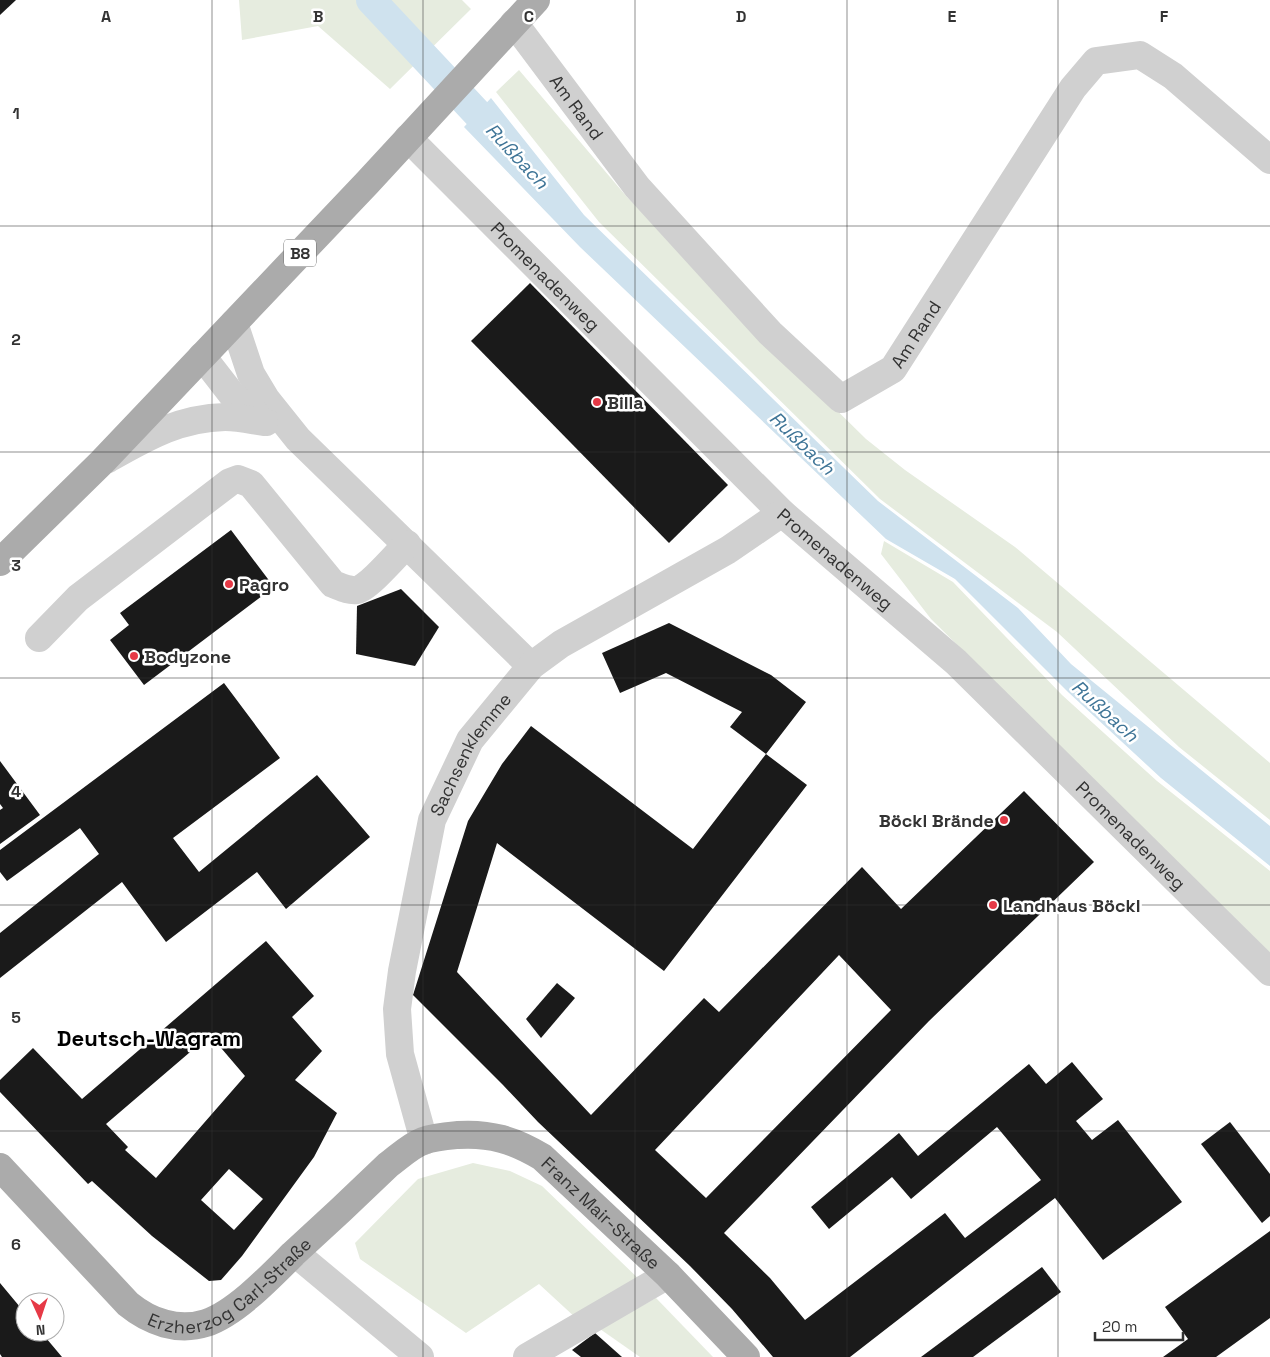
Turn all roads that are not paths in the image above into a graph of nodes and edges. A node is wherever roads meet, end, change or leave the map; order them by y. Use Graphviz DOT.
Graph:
graph roads {
  1 [pos="536,0"];
  2 [pos="514,24"];
  3 [pos="414,130"];
  4 [pos="1270,160"];
  5 [pos="234,323"];
  6 [pos="202,356"];
  7 [pos="264,422"];
  8 [pos="298,439"];
  9 [pos="102,462"];
  10 [pos="782,513"];
  11 [pos="407,544"];
  12 [pos="0,562"];
  13 [pos="39,638"];
  14 [pos="532,666"];
  15 [pos="1270,972"];
  16 [pos="424,1141"];
  17 [pos="0,1167"];
  18 [pos="295,1253"];
  19 [pos="668,1275"];
  20 [pos="420,1357"];
  21 [pos="527,1357"];
  22 [pos="746,1357"];
  1 -- 2 [label="main road, B8"];
  2 -- 3 [label="main road, B8"];
  2 -- 4 [label="street, Am Rand"];
  3 -- 5 [label="main road, B8"];
  3 -- 10 [label="street, Promenadenweg"];
  5 -- 6 [label="main road, B8"];
  5 -- 8 [label="street"];
  6 -- 7 [label="street"];
  6 -- 9 [label="main road, B8"];
  7 -- 8 [label="street"];
  7 -- 9 [label="street"];
  8 -- 11 [label="street"];
  9 -- 12 [label="main road, B8"];
  10 -- 14 [label="street, Sachsenklemme"];
  10 -- 15 [label="street, Promenadenweg"];
  11 -- 13 [label="street"];
  11 -- 14 [label="street"];
  14 -- 16 [label="street, Sachsenklemme"];
  16 -- 18 [label="main road, Erzherzog Carl-Straße"];
  16 -- 19 [label="main road, Franz Mair-Straße"];
  17 -- 18 [label="main road, Erzherzog Carl-Straße"];
  18 -- 20 [label="street"];
  19 -- 21 [label="street"];
  19 -- 22 [label="main road, Franz Mair-Straße"];
}
